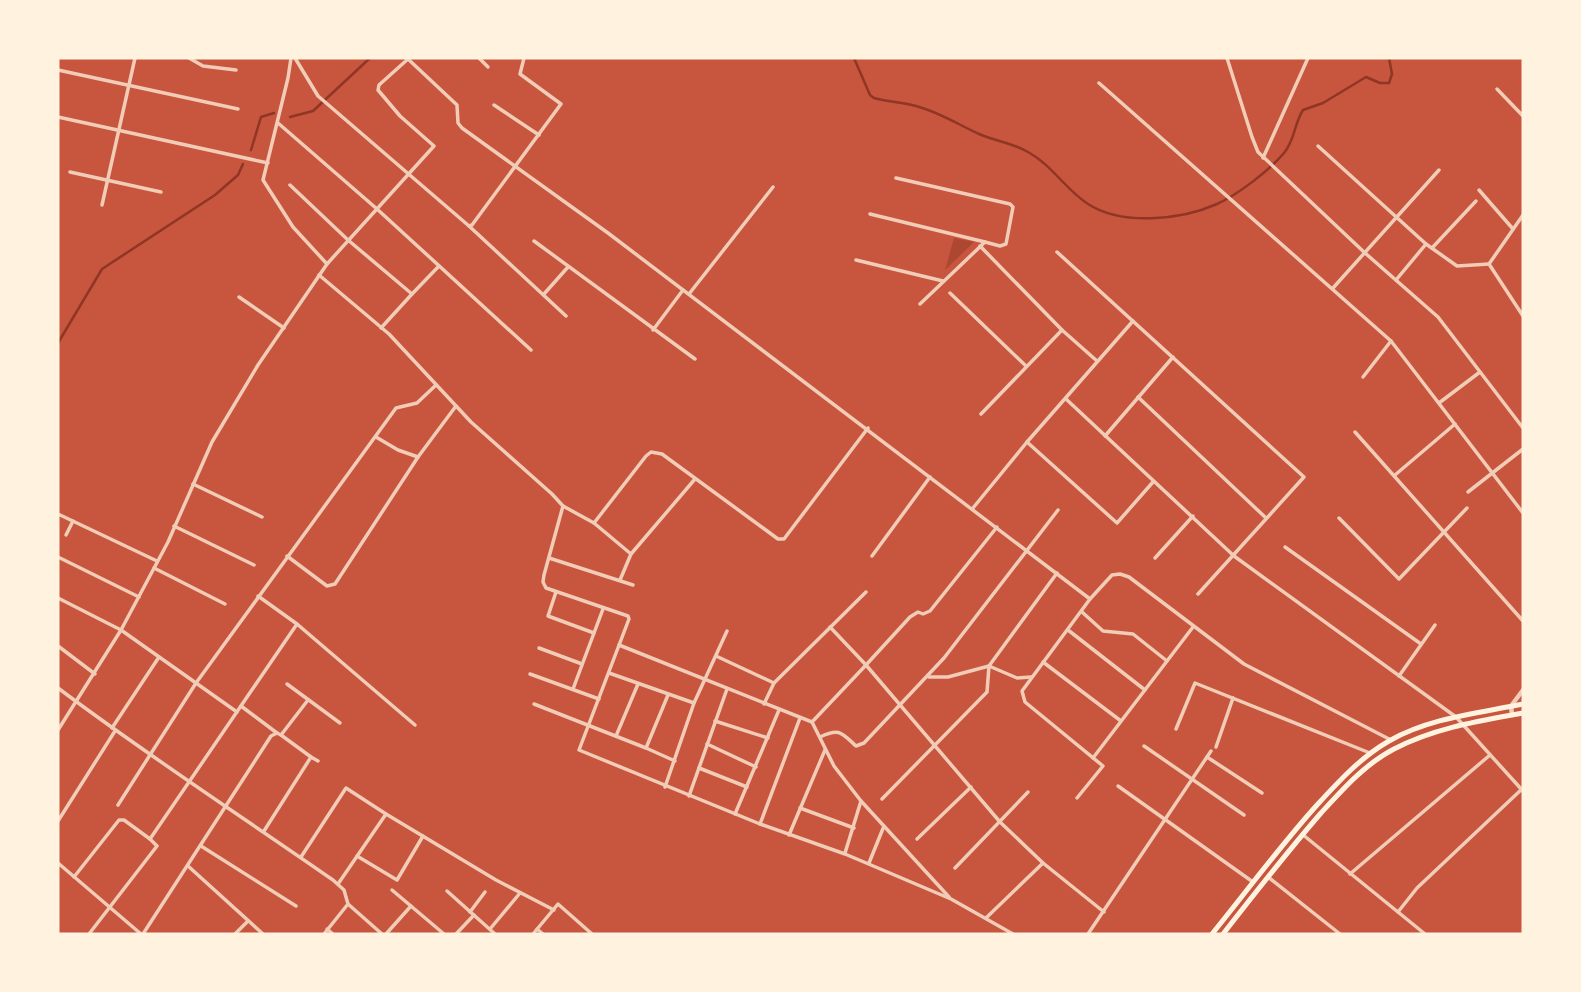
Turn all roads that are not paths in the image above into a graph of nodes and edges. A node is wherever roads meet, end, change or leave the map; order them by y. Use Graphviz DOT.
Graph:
graph roads {
  1 [pos="135,58"];
  2 [pos="189,58"];
  3 [pos="293,58"];
  4 [pos="409,58"];
  5 [pos="479,58"];
  6 [pos="524,58"];
  7 [pos="1227,58"];
  8 [pos="1308,58"];
  9 [pos="488,67"];
  10 [pos="58,70"];
  11 [pos="236,70"];
  12 [pos="1099,83"];
  13 [pos="128,86"];
  14 [pos="1497,89"];
  15 [pos="494,105"];
  16 [pos="238,109"];
  17 [pos="1523,116"];
  18 [pos="58,117"];
  19 [pos="278,123"];
  20 [pos="118,130"];
  21 [pos="539,135"];
  22 [pos="1318,146"];
  23 [pos="1263,158"];
  24 [pos="268,163"];
  25 [pos="516,167"];
  26 [pos="1439,170"];
  27 [pos="70,172"];
  28 [pos="410,175"];
  29 [pos="896,178"];
  30 [pos="107,180"];
  31 [pos="290,185"];
  32 [pos="773,187"];
  33 [pos="1479,190"];
  34 [pos="161,192"];
  35 [pos="1476,201"];
  36 [pos="102,205"];
  37 [pos="377,209"];
  38 [pos="870,214"];
  39 [pos="1523,215"];
  40 [pos="1398,217"];
  41 [pos="469,226"];
  42 [pos="1513,229"];
  43 [pos="348,240"];
  44 [pos="534,241"];
  45 [pos="985,242"];
  46 [pos="1426,244"];
  47 [pos="981,246"];
  48 [pos="1433,248"];
  49 [pos="1058,252"];
  50 [pos="1365,253"];
  51 [pos="856,260"];
  52 [pos="327,264"];
  53 [pos="1489,264"];
  54 [pos="439,266"];
  55 [pos="568,267"];
  56 [pos="320,275"];
  57 [pos="1396,280"];
  58 [pos="943,281"];
  59 [pos="1333,288"];
  60 [pos="683,289"];
  61 [pos="412,293"];
  62 [pos="950,293"];
  63 [pos="689,294"];
  64 [pos="543,295"];
  65 [pos="239,297"];
  66 [pos="920,304"];
  67 [pos="566,316"];
  68 [pos="1523,316"];
  69 [pos="1133,321"];
  70 [pos="284,328"];
  71 [pos="382,328"];
  72 [pos="653,330"];
  73 [pos="1062,330"];
  74 [pos="1391,341"];
  75 [pos="531,350"];
  76 [pos="1172,357"];
  77 [pos="695,359"];
  78 [pos="1097,361"];
  79 [pos="1026,366"];
  80 [pos="1480,372"];
  81 [pos="1363,377"];
  82 [pos="436,385"];
  83 [pos="1138,397"];
  84 [pos="1066,399"];
  85 [pos="1438,403"];
  86 [pos="456,406"];
  87 [pos="981,414"];
  88 [pos="1455,424"];
  89 [pos="868,428"];
  90 [pos="1523,428"];
  91 [pos="1355,432"];
  92 [pos="1105,436"];
  93 [pos="376,437"];
  94 [pos="1027,442"];
  95 [pos="1523,449"];
  96 [pos="418,457"];
  97 [pos="1492,473"];
  98 [pos="1395,476"];
  99 [pos="930,477"];
  100 [pos="695,479"];
  101 [pos="1153,482"];
  102 [pos="193,484"];
  103 [pos="1468,492"];
  104 [pos="563,506"];
  105 [pos="1467,508"];
  106 [pos="973,509"];
  107 [pos="1058,510"];
  108 [pos="1523,513"];
  109 [pos="58,514"];
  110 [pos="1192,516"];
  111 [pos="262,517"];
  112 [pos="1266,518"];
  113 [pos="1339,518"];
  114 [pos="73,521"];
  115 [pos="594,523"];
  116 [pos="174,526"];
  117 [pos="997,527"];
  118 [pos="1442,531"];
  119 [pos="66,535"];
  120 [pos="1285,547"];
  121 [pos="1028,551"];
  122 [pos="631,554"];
  123 [pos="287,556"];
  124 [pos="872,556"];
  125 [pos="1234,556"];
  126 [pos="58,557"];
  127 [pos="549,558"];
  128 [pos="1155,558"];
  129 [pos="157,561"];
  130 [pos="254,565"];
  131 [pos="154,568"];
  132 [pos="1057,573"];
  133 [pos="620,580"];
  134 [pos="633,585"];
  135 [pos="556,592"];
  136 [pos="866,592"];
  137 [pos="1198,594"];
  138 [pos="258,596"];
  139 [pos="139,597"];
  140 [pos="58,598"];
  141 [pos="1090,599"];
  142 [pos="225,604"];
  143 [pos="603,608"];
  144 [pos="1082,611"];
  145 [pos="1523,621"];
  146 [pos="297,624"];
  147 [pos="1435,625"];
  148 [pos="830,627"];
  149 [pos="1194,627"];
  150 [pos="121,630"];
  151 [pos="1068,630"];
  152 [pos="727,631"];
  153 [pos="594,633"];
  154 [pos="1422,644"];
  155 [pos="619,645"];
  156 [pos="58,646"];
  157 [pos="539,648"];
  158 [pos="716,656"];
  159 [pos="159,657"];
  160 [pos="1167,661"];
  161 [pos="1043,662"];
  162 [pos="582,664"];
  163 [pos="866,665"];
  164 [pos="989,666"];
  165 [pos="609,673"];
  166 [pos="95,674"];
  167 [pos="530,674"];
  168 [pos="1399,676"];
  169 [pos="927,677"];
  170 [pos="1031,677"];
  171 [pos="707,680"];
  172 [pos="197,683"];
  173 [pos="774,683"];
  174 [pos="287,684"];
  175 [pos="638,684"];
  176 [pos="58,688"];
  177 [pos="573,689"];
  178 [pos="727,689"];
  179 [pos="1145,690"];
  180 [pos="1523,690"];
  181 [pos="668,695"];
  182 [pos="1233,698"];
  183 [pos="599,699"];
  184 [pos="308,700"];
  185 [pos="76,702"];
  186 [pos="694,703"];
  187 [pos="534,704"];
  188 [pos="764,704"];
  189 [pos="1523,704"];
  190 [pos="240,706"];
  191 [pos="900,706"];
  192 [pos="1511,706"];
  193 [pos="779,710"];
  194 [pos="237,712"];
  195 [pos="1523,713"];
  196 [pos="1512,715"];
  197 [pos="1455,717"];
  198 [pos="800,718"];
  199 [pos="715,721"];
  200 [pos="1121,721"];
  201 [pos="811,722"];
  202 [pos="340,723"];
  203 [pos="1462,724"];
  204 [pos="415,725"];
  205 [pos="589,727"];
  206 [pos="113,729"];
  207 [pos="1176,729"];
  208 [pos="58,730"];
  209 [pos="279,734"];
  210 [pos="615,736"];
  211 [pos="820,737"];
  212 [pos="768,738"];
  213 [pos="1391,740"];
  214 [pos="707,744"];
  215 [pos="936,746"];
  216 [pos="1144,746"];
  217 [pos="1216,747"];
  218 [pos="646,748"];
  219 [pos="826,748"];
  220 [pos="1211,751"];
  221 [pos="151,753"];
  222 [pos="1370,753"];
  223 [pos="1490,755"];
  224 [pos="310,757"];
  225 [pos="1207,757"];
  226 [pos="1093,758"];
  227 [pos="318,761"];
  228 [pos="675,761"];
  229 [pos="756,767"];
  230 [pos="699,768"];
  231 [pos="1192,778"];
  232 [pos="190,780"];
  233 [pos="1118,786"];
  234 [pos="665,787"];
  235 [pos="971,787"];
  236 [pos="747,788"];
  237 [pos="1523,789"];
  238 [pos="1028,792"];
  239 [pos="1262,793"];
  240 [pos="689,796"];
  241 [pos="1077,798"];
  242 [pos="882,799"];
  243 [pos="861,801"];
  244 [pos="118,805"];
  245 [pos="227,806"];
  246 [pos="800,808"];
  247 [pos="386,814"];
  248 [pos="735,814"];
  249 [pos="1244,815"];
  250 [pos="1165,820"];
  251 [pos="58,821"];
  252 [pos="1000,822"];
  253 [pos="760,824"];
  254 [pos="884,826"];
  255 [pos="853,828"];
  256 [pos="264,831"];
  257 [pos="1303,834"];
  258 [pos="789,835"];
  259 [pos="423,836"];
  260 [pos="150,839"];
  261 [pos="916,839"];
  262 [pos="201,846"];
  263 [pos="845,854"];
  264 [pos="357,856"];
  265 [pos="301,857"];
  266 [pos="58,863"];
  267 [pos="1043,863"];
  268 [pos="869,864"];
  269 [pos="188,866"];
  270 [pos="955,868"];
  271 [pos="1350,874"];
  272 [pos="74,877"];
  273 [pos="1268,877"];
  274 [pos="1253,883"];
  275 [pos="338,884"];
  276 [pos="392,890"];
  277 [pos="447,891"];
  278 [pos="485,892"];
  279 [pos="520,893"];
  280 [pos="951,899"];
  281 [pos="348,904"];
  282 [pos="296,906"];
  283 [pos="411,906"];
  284 [pos="110,908"];
  285 [pos="554,910"];
  286 [pos="1104,912"];
  287 [pos="1398,912"];
  288 [pos="472,914"];
  289 [pos="985,918"];
  290 [pos="248,921"];
  291 [pos="327,929"];
  292 [pos="537,929"];
  293 [pos="490,930"];
  294 [pos="89,934"];
  295 [pos="142,934"];
  296 [pos="234,934"];
  297 [pos="263,934"];
  298 [pos="324,934"];
  299 [pos="333,934"];
  300 [pos="384,934"];
  301 [pos="444,934"];
  302 [pos="456,934"];
  303 [pos="495,934"];
  304 [pos="533,934"];
  305 [pos="543,934"];
  306 [pos="593,934"];
  307 [pos="1013,934"];
  308 [pos="1088,934"];
  309 [pos="1212,934"];
  310 [pos="1223,934"];
  311 [pos="1340,934"];
  312 [pos="1425,934"];
  1 -- 13 [label="street"];
  2 -- 11 [label="street"];
  3 -- 19 [label="street"];
  3 -- 28 [label="street"];
  4 -- 25 [label="street"];
  4 -- 28 [label="street"];
  5 -- 9 [label="street"];
  6 -- 21 [label="street"];
  7 -- 23 [label="street"];
  8 -- 23 [label="street"];
  10 -- 13 [label="street"];
  12 -- 59 [label="street"];
  13 -- 16 [label="street"];
  13 -- 20 [label="street"];
  14 -- 17 [label="street"];
  15 -- 21 [label="street"];
  18 -- 20 [label="street"];
  19 -- 24 [label="street"];
  19 -- 37 [label="street"];
  20 -- 24 [label="street"];
  20 -- 30 [label="street"];
  21 -- 25 [label="street"];
  22 -- 40 [label="street"];
  23 -- 50 [label="street"];
  24 -- 52 [label="street"];
  25 -- 41 [label="street"];
  25 -- 60 [label="street"];
  26 -- 40 [label="street"];
  27 -- 30 [label="street"];
  28 -- 37 [label="street"];
  28 -- 41 [label="street"];
  29 -- 45 [label="street"];
  30 -- 34 [label="street"];
  30 -- 36 [label="street"];
  31 -- 43 [label="street"];
  32 -- 63 [label="street"];
  33 -- 42 [label="street"];
  35 -- 48 [label="street"];
  37 -- 43 [label="street"];
  37 -- 54 [label="street"];
  38 -- 45 [label="street"];
  39 -- 42 [label="street"];
  40 -- 46 [label="street"];
  40 -- 50 [label="street"];
  41 -- 64 [label="street"];
  42 -- 53 [label="street"];
  43 -- 52 [label="street"];
  43 -- 61 [label="street"];
  44 -- 55 [label="street"];
  45 -- 47 [label="street"];
  46 -- 48 [label="street"];
  46 -- 57 [label="street"];
  47 -- 58 [label="street"];
  47 -- 73 [label="street"];
  48 -- 53 [label="street"];
  49 -- 69 [label="street"];
  50 -- 57 [label="street"];
  50 -- 59 [label="street"];
  51 -- 58 [label="street"];
  52 -- 56 [label="street"];
  53 -- 68 [label="street"];
  54 -- 61 [label="street"];
  54 -- 75 [label="street"];
  55 -- 64 [label="street"];
  55 -- 72 [label="street"];
  56 -- 70 [label="street"];
  56 -- 71 [label="street"];
  57 -- 80 [label="street"];
  58 -- 66 [label="street"];
  59 -- 74 [label="street"];
  60 -- 63 [label="street"];
  60 -- 72 [label="street"];
  61 -- 71 [label="street"];
  62 -- 79 [label="street"];
  63 -- 89 [label="street"];
  64 -- 67 [label="street"];
  65 -- 70 [label="street"];
  69 -- 76 [label="street"];
  69 -- 78 [label="street"];
  70 -- 102 [label="street"];
  71 -- 82 [label="street"];
  72 -- 77 [label="street"];
  73 -- 78 [label="street"];
  73 -- 79 [label="street"];
  74 -- 81 [label="street"];
  74 -- 85 [label="street"];
  76 -- 83 [label="street"];
  76 -- 112 [label="street"];
  78 -- 84 [label="street"];
  79 -- 87 [label="street"];
  80 -- 85 [label="street"];
  80 -- 90 [label="street"];
  82 -- 86 [label="street"];
  82 -- 93 [label="street"];
  83 -- 92 [label="street"];
  83 -- 112 [label="street"];
  84 -- 92 [label="street"];
  84 -- 94 [label="street"];
  85 -- 88 [label="street"];
  86 -- 96 [label="street"];
  86 -- 104 [label="street"];
  88 -- 97 [label="street"];
  88 -- 98 [label="street"];
  89 -- 99 [label="street"];
  89 -- 100 [label="street"];
  91 -- 98 [label="street"];
  92 -- 101 [label="street"];
  93 -- 96 [label="street"];
  93 -- 123 [label="street"];
  94 -- 101 [label="street"];
  94 -- 106 [label="street"];
  95 -- 97 [label="street"];
  96 -- 123 [label="street"];
  97 -- 103 [label="street"];
  97 -- 108 [label="street"];
  98 -- 118 [label="street"];
  99 -- 106 [label="street"];
  99 -- 124 [label="street"];
  100 -- 115 [label="street"];
  100 -- 122 [label="street"];
  101 -- 110 [label="street"];
  102 -- 111 [label="street"];
  102 -- 116 [label="street"];
  104 -- 115 [label="street"];
  104 -- 127 [label="street"];
  105 -- 118 [label="street"];
  106 -- 117 [label="street"];
  107 -- 121 [label="street"];
  109 -- 114 [label="street"];
  110 -- 125 [label="street"];
  110 -- 128 [label="street"];
  112 -- 125 [label="street"];
  113 -- 118 [label="street"];
  114 -- 119 [label="street"];
  114 -- 129 [label="street"];
  115 -- 122 [label="street"];
  116 -- 129 [label="street"];
  116 -- 130 [label="street"];
  117 -- 121 [label="street"];
  117 -- 163 [label="street"];
  118 -- 145 [label="street"];
  120 -- 154 [label="street"];
  121 -- 132 [label="street"];
  121 -- 169 [label="street"];
  122 -- 133 [label="street"];
  123 -- 138 [label="street"];
  125 -- 137 [label="street"];
  125 -- 168 [label="street"];
  126 -- 139 [label="street"];
  127 -- 133 [label="street"];
  127 -- 135 [label="street"];
  129 -- 131 [label="street"];
  131 -- 139 [label="street"];
  131 -- 142 [label="street"];
  132 -- 141 [label="street"];
  132 -- 164 [label="street"];
  133 -- 134 [label="street"];
  135 -- 143 [label="street"];
  135 -- 153 [label="street"];
  136 -- 148 [label="street"];
  138 -- 146 [label="street"];
  138 -- 172 [label="street"];
  139 -- 150 [label="street"];
  140 -- 150 [label="street"];
  141 -- 144 [label="street"];
  141 -- 149 [label="street"];
  143 -- 153 [label="street"];
  143 -- 155 [label="street"];
  144 -- 151 [label="street"];
  144 -- 160 [label="street"];
  146 -- 190 [label="street"];
  146 -- 204 [label="street"];
  147 -- 154 [label="street"];
  148 -- 163 [label="street"];
  148 -- 173 [label="street"];
  149 -- 160 [label="street"];
  149 -- 213 [label="street"];
  150 -- 159 [label="street"];
  150 -- 166 [label="street"];
  151 -- 161 [label="street"];
  151 -- 179 [label="street"];
  152 -- 158 [label="street"];
  153 -- 162 [label="street"];
  154 -- 168 [label="street"];
  155 -- 165 [label="street"];
  155 -- 171 [label="street"];
  156 -- 166 [label="street"];
  157 -- 162 [label="street"];
  158 -- 171 [label="street"];
  158 -- 173 [label="street"];
  159 -- 172 [label="street"];
  159 -- 206 [label="street"];
  160 -- 179 [label="street"];
  161 -- 170 [label="street"];
  161 -- 200 [label="street"];
  162 -- 177 [label="street"];
  163 -- 191 [label="street"];
  163 -- 201 [label="street"];
  164 -- 169 [label="street"];
  164 -- 170 [label="street"];
  164 -- 215 [label="street"];
  165 -- 175 [label="street"];
  165 -- 183 [label="street"];
  166 -- 185 [label="street"];
  167 -- 177 [label="street"];
  168 -- 197 [label="street"];
  169 -- 191 [label="street"];
  170 -- 226 [label="street"];
  171 -- 178 [label="street"];
  171 -- 186 [label="street"];
  172 -- 194 [label="street"];
  172 -- 221 [label="street"];
  173 -- 188 [label="street"];
  174 -- 184 [label="street"];
  175 -- 181 [label="street"];
  175 -- 210 [label="street"];
  176 -- 185 [label="street"];
  177 -- 183 [label="street"];
  178 -- 188 [label="street"];
  178 -- 199 [label="street"];
  179 -- 200 [label="street"];
  180 -- 192 [label="street"];
  181 -- 186 [label="street"];
  181 -- 218 [label="street"];
  182 -- 207 [label="street"];
  182 -- 217 [label="street"];
  182 -- 222 [label="street"];
  183 -- 205 [label="street"];
  184 -- 202 [label="street"];
  184 -- 209 [label="street"];
  185 -- 206 [label="street"];
  185 -- 208 [label="street"];
  186 -- 228 [label="street"];
  187 -- 205 [label="street"];
  188 -- 193 [label="street"];
  189 -- 192 [label="main road"];
  190 -- 194 [label="street"];
  190 -- 209 [label="street"];
  191 -- 211 [label="street"];
  191 -- 215 [label="street"];
  192 -- 196 [label="street"];
  192 -- 197 [label="main road"];
  193 -- 198 [label="street"];
  193 -- 212 [label="street"];
  194 -- 232 [label="street"];
  195 -- 196 [label="main road"];
  196 -- 203 [label="main road"];
  197 -- 203 [label="street"];
  197 -- 213 [label="main road"];
  198 -- 201 [label="street"];
  198 -- 253 [label="street"];
  199 -- 212 [label="street"];
  199 -- 214 [label="street"];
  200 -- 226 [label="street"];
  201 -- 211 [label="street"];
  203 -- 223 [label="street"];
  203 -- 257 [label="main road"];
  205 -- 210 [label="street"];
  205 -- 234 [label="street"];
  206 -- 221 [label="street"];
  206 -- 251 [label="street"];
  209 -- 224 [label="street"];
  209 -- 245 [label="street"];
  210 -- 218 [label="street"];
  211 -- 219 [label="street"];
  212 -- 229 [label="street"];
  213 -- 222 [label="main road"];
  214 -- 229 [label="street"];
  214 -- 230 [label="street"];
  215 -- 235 [label="street"];
  215 -- 242 [label="street"];
  216 -- 231 [label="street"];
  218 -- 228 [label="street"];
  219 -- 243 [label="street"];
  219 -- 246 [label="street"];
  220 -- 225 [label="street"];
  221 -- 232 [label="street"];
  221 -- 244 [label="street"];
  222 -- 274 [label="main road"];
  223 -- 237 [label="street"];
  223 -- 271 [label="street"];
  224 -- 227 [label="street"];
  224 -- 256 [label="street"];
  225 -- 231 [label="street"];
  225 -- 239 [label="street"];
  226 -- 241 [label="street"];
  228 -- 234 [label="street"];
  229 -- 236 [label="street"];
  230 -- 236 [label="street"];
  230 -- 240 [label="street"];
  231 -- 249 [label="street"];
  231 -- 250 [label="street"];
  232 -- 245 [label="street"];
  232 -- 260 [label="street"];
  233 -- 250 [label="street"];
  234 -- 240 [label="street"];
  235 -- 252 [label="street"];
  235 -- 261 [label="street"];
  236 -- 248 [label="street"];
  237 -- 287 [label="street"];
  238 -- 252 [label="street"];
  240 -- 248 [label="street"];
  243 -- 254 [label="street"];
  243 -- 255 [label="street"];
  245 -- 256 [label="street"];
  245 -- 262 [label="street"];
  246 -- 255 [label="street"];
  246 -- 258 [label="street"];
  247 -- 259 [label="street"];
  247 -- 264 [label="street"];
  247 -- 265 [label="street"];
  248 -- 253 [label="street"];
  250 -- 274 [label="street"];
  250 -- 286 [label="street"];
  252 -- 267 [label="street"];
  252 -- 270 [label="street"];
  253 -- 258 [label="street"];
  254 -- 268 [label="street"];
  254 -- 280 [label="street"];
  255 -- 263 [label="street"];
  256 -- 265 [label="street"];
  257 -- 271 [label="street"];
  257 -- 273 [label="main road"];
  258 -- 263 [label="street"];
  259 -- 264 [label="street"];
  259 -- 279 [label="street"];
  260 -- 272 [label="street"];
  260 -- 284 [label="street"];
  262 -- 269 [label="street"];
  262 -- 282 [label="street"];
  263 -- 268 [label="street"];
  264 -- 275 [label="street"];
  265 -- 275 [label="street"];
  266 -- 272 [label="street"];
  267 -- 286 [label="street"];
  267 -- 289 [label="street"];
  268 -- 280 [label="street"];
  269 -- 290 [label="street"];
  269 -- 295 [label="street"];
  271 -- 287 [label="street"];
  272 -- 284 [label="street"];
  273 -- 310 [label="main road"];
  273 -- 311 [label="street"];
  274 -- 309 [label="main road"];
  275 -- 281 [label="street"];
  276 -- 283 [label="street"];
  277 -- 288 [label="street"];
  278 -- 288 [label="street"];
  279 -- 285 [label="street"];
  279 -- 293 [label="street"];
  280 -- 289 [label="street"];
  281 -- 291 [label="street"];
  281 -- 300 [label="street"];
  283 -- 300 [label="street"];
  283 -- 301 [label="street"];
  284 -- 294 [label="street"];
  284 -- 295 [label="street"];
  285 -- 292 [label="street"];
  285 -- 306 [label="street"];
  286 -- 308 [label="street"];
  287 -- 312 [label="street"];
  288 -- 293 [label="street"];
  288 -- 302 [label="street"];
  289 -- 307 [label="street"];
  290 -- 296 [label="street"];
  290 -- 297 [label="street"];
  291 -- 298 [label="street"];
  291 -- 299 [label="street"];
  292 -- 304 [label="street"];
  292 -- 305 [label="street"];
  293 -- 303 [label="street"];
}
